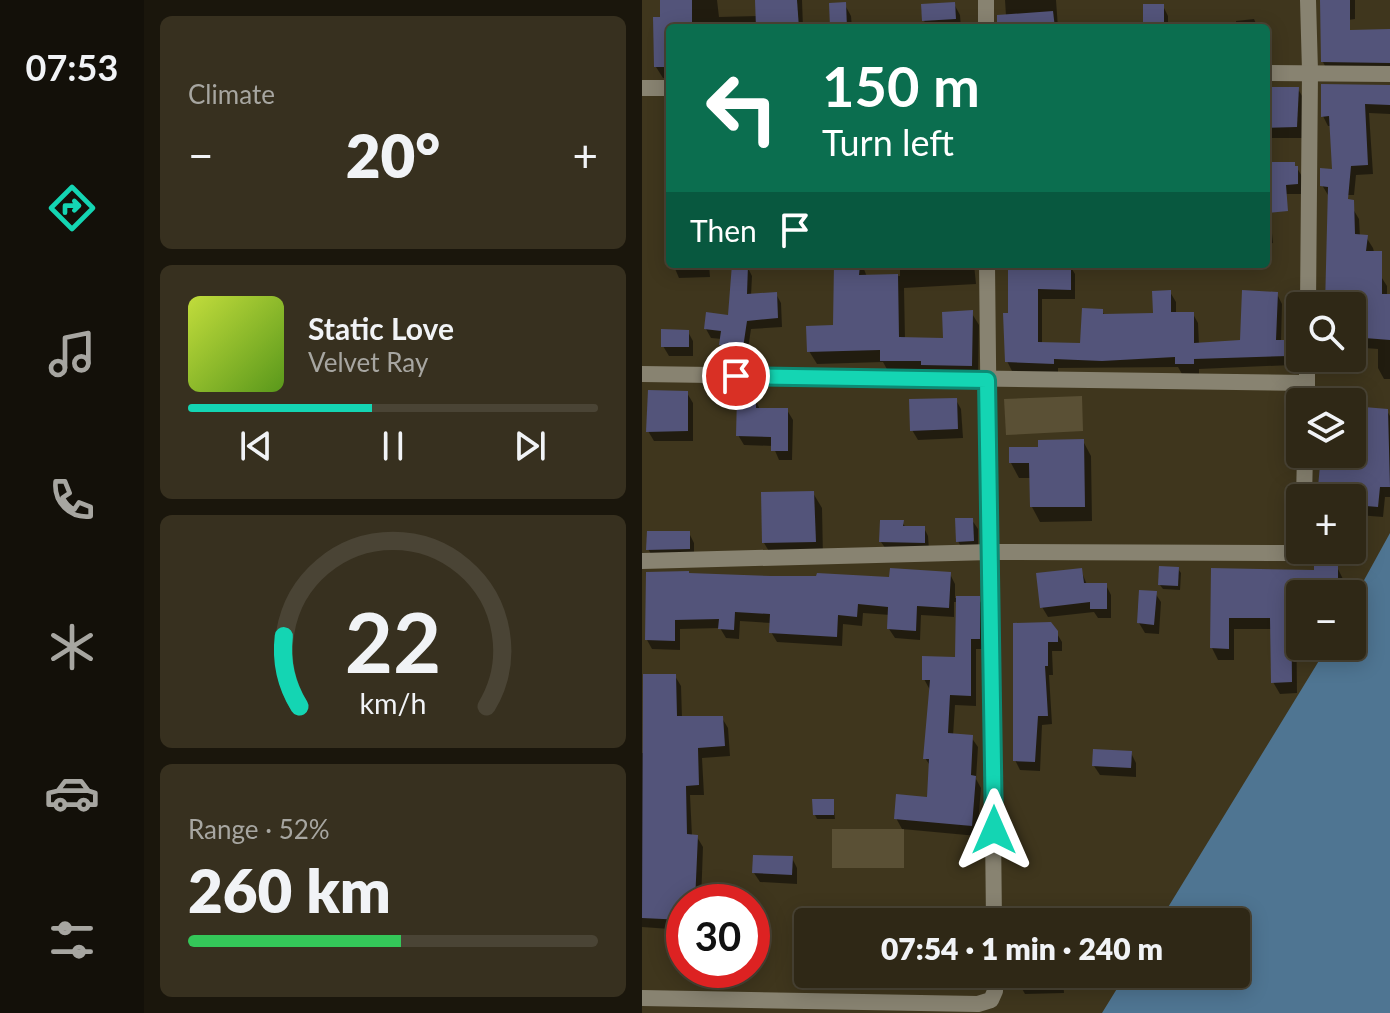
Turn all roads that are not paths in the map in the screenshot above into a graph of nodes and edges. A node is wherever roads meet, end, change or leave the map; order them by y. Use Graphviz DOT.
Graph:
graph roads {
  1 [pos="986,0"];
  2 [pos="1308,0"];
  3 [pos="986,24"];
  4 [pos="1310,71"];
  5 [pos="1270,73"];
  6 [pos="1390,74"];
  7 [pos="642,88"];
  8 [pos="666,88"];
  9 [pos="987,268"];
  10 [pos="1308,292"];
  11 [pos="1307,372"];
  12 [pos="642,374"];
  13 [pos="987,380"];
  14 [pos="1307,383"];
  15 [pos="1307,388"];
  16 [pos="991,552"];
  17 [pos="1286,553"];
  18 [pos="642,561"];
  19 [pos="994,908"];
  20 [pos="995,988"];
  21 [pos="642,998"];
  1 -- 3 [label="street"];
  2 -- 4 [label="street"];
  4 -- 5 [label="street"];
  4 -- 6 [label="street"];
  4 -- 10 [label="street"];
  7 -- 8 [label="street"];
  9 -- 13 [label="street"];
  11 -- 14 [label="street"];
  12 -- 13 [label="street"];
  13 -- 14 [label="street"];
  13 -- 16 [label="street"];
  14 -- 15 [label="street"];
  16 -- 17 [label="street"];
  16 -- 18 [label="street"];
  16 -- 19 [label="street"];
  20 -- 21 [label="street"];
}
